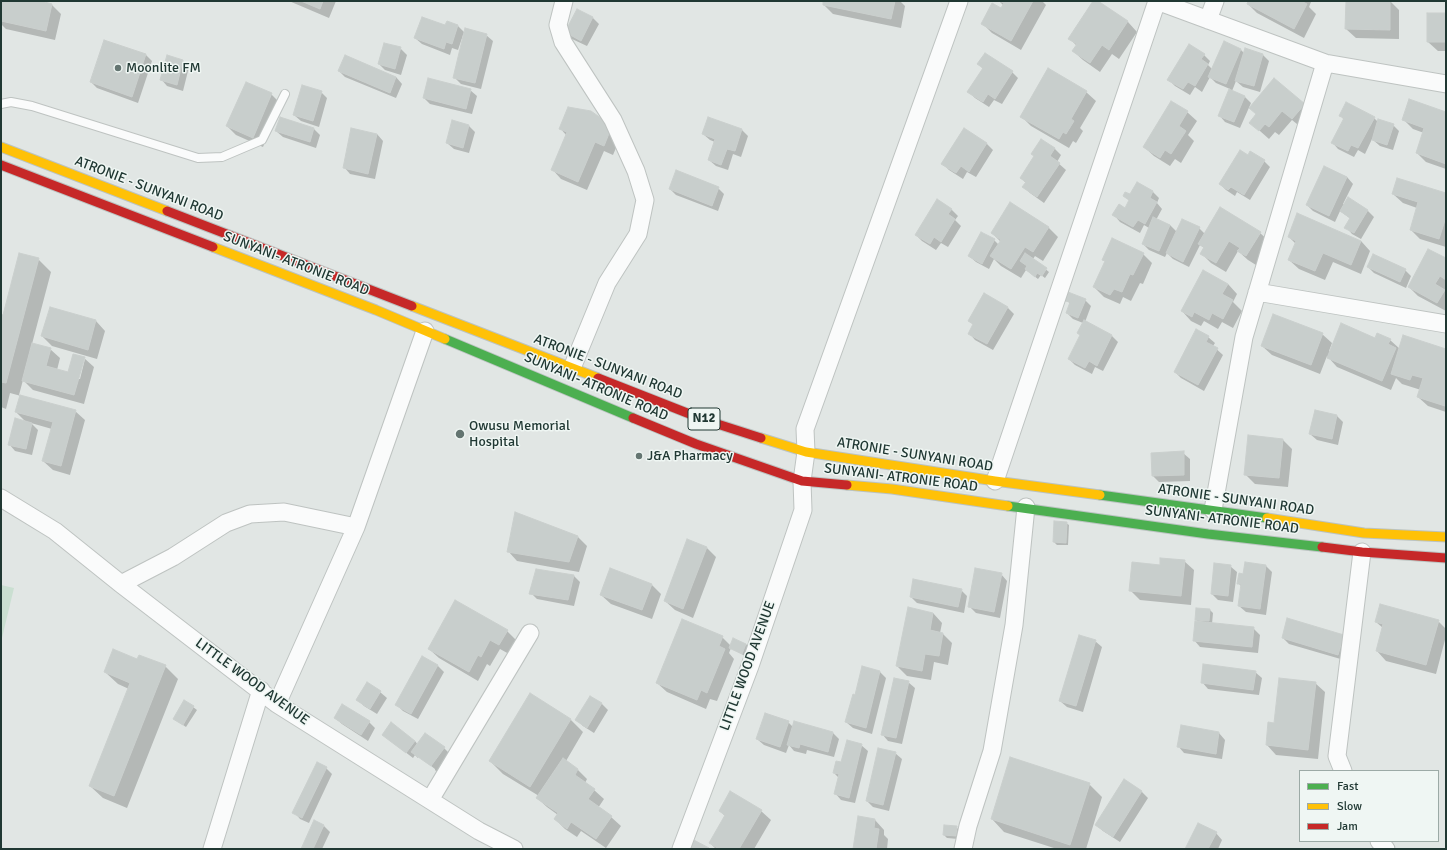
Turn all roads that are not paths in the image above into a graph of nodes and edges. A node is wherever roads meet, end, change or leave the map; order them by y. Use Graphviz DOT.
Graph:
graph roads {
  1 [pos="564,1"];
  2 [pos="959,1"];
  3 [pos="1215,1"];
  4 [pos="1208,20"];
  5 [pos="1325,62"];
  6 [pos="1446,84"];
  7 [pos="285,94"];
  8 [pos="1,104"];
  9 [pos="1,147"];
  10 [pos="1,165"];
  11 [pos="1257,292"];
  12 [pos="1446,324"];
  13 [pos="425,330"];
  14 [pos="572,368"];
  15 [pos="806,452"];
  16 [pos="802,481"];
  17 [pos="995,481"];
  18 [pos="1,498"];
  19 [pos="1026,507"];
  20 [pos="1212,510"];
  21 [pos="356,527"];
  22 [pos="1446,537"];
  23 [pos="1362,552"];
  24 [pos="1446,558"];
  25 [pos="121,584"];
  26 [pos="530,633"];
  27 [pos="261,690"];
  28 [pos="277,704"];
  29 [pos="1343,770"];
  30 [pos="430,800"];
  31 [pos="212,849"];
  32 [pos="514,849"];
  33 [pos="681,849"];
  34 [pos="963,849"];
  1 -- 14 [label="street"];
  2 -- 15 [label="street, LITTLE WOOD AVENUE"];
  3 -- 4 [label="street"];
  4 -- 5 [label="street"];
  4 -- 17 [label="street"];
  5 -- 6 [label="street"];
  5 -- 11 [label="street"];
  7 -- 8 [label="lane"];
  9 -- 14 [label="highway, ATRONIE - SUNYANI ROAD / N12"];
  10 -- 13 [label="highway, SUNYANI- ATRONIE ROAD / N12"];
  11 -- 12 [label="street"];
  11 -- 20 [label="street"];
  13 -- 16 [label="highway, SUNYANI- ATRONIE ROAD / N12"];
  13 -- 21 [label="street"];
  14 -- 15 [label="highway, ATRONIE - SUNYANI ROAD / N12"];
  15 -- 16 [label="street, LITTLE WOOD AVENUE"];
  15 -- 17 [label="highway, ATRONIE - SUNYANI ROAD / N12"];
  16 -- 19 [label="highway, SUNYANI- ATRONIE ROAD / N12"];
  16 -- 33 [label="street, LITTLE WOOD AVENUE"];
  17 -- 20 [label="highway, ATRONIE - SUNYANI ROAD / N12"];
  18 -- 25 [label="street, LITTLE WOOD AVENUE"];
  19 -- 23 [label="highway, SUNYANI- ATRONIE ROAD / N12"];
  19 -- 34 [label="street"];
  20 -- 22 [label="highway, ATRONIE - SUNYANI ROAD / N12"];
  21 -- 25 [label="street"];
  21 -- 28 [label="street"];
  23 -- 24 [label="highway, SUNYANI- ATRONIE ROAD / N12"];
  23 -- 29 [label="street"];
  25 -- 27 [label="street, LITTLE WOOD AVENUE"];
  26 -- 30 [label="street"];
  27 -- 28 [label="street, LITTLE WOOD AVENUE"];
  27 -- 31 [label="street"];
  28 -- 30 [label="street, LITTLE WOOD AVENUE"];
  30 -- 32 [label="street, LITTLE WOOD AVENUE"];
}
